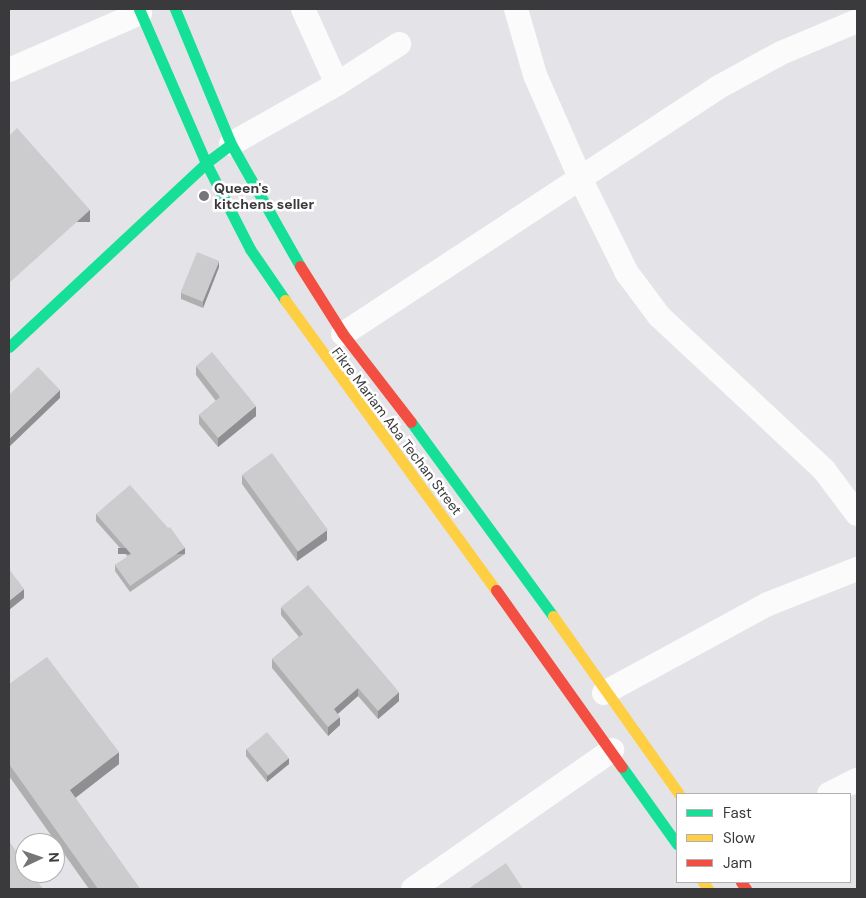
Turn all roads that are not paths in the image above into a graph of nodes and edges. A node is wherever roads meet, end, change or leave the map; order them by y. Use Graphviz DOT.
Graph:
graph roads {
  1 [pos="175,9"];
  2 [pos="303,9"];
  3 [pos="516,9"];
  4 [pos="139,11"];
  5 [pos="857,20"];
  6 [pos="399,44"];
  7 [pos="9,70"];
  8 [pos="337,84"];
  9 [pos="231,144"];
  10 [pos="206,163"];
  11 [pos="581,180"];
  12 [pos="343,334"];
  13 [pos="9,347"];
  14 [pos="857,514"];
  15 [pos="857,569"];
  16 [pos="604,693"];
  17 [pos="612,750"];
  18 [pos="857,780"];
  19 [pos="678,793"];
  20 [pos="830,793"];
  21 [pos="676,843"];
  22 [pos="413,889"];
  1 -- 9 [label="main road, Fikre Mariam Aba Techan Street"];
  2 -- 8 [label="street"];
  3 -- 11 [label="street"];
  4 -- 7 [label="street"];
  4 -- 10 [label="main road, Fikre Mariam Aba Techan Street"];
  5 -- 11 [label="street"];
  6 -- 8 [label="street"];
  8 -- 9 [label="street"];
  9 -- 10 [label="main road"];
  9 -- 12 [label="main road, Fikre Mariam Aba Techan Street"];
  10 -- 13 [label="main road"];
  10 -- 17 [label="main road, Fikre Mariam Aba Techan Street"];
  11 -- 12 [label="street"];
  11 -- 14 [label="street"];
  12 -- 16 [label="main road, Fikre Mariam Aba Techan Street"];
  15 -- 16 [label="street"];
  16 -- 19 [label="main road, Fikre Mariam Aba Techan Street"];
  17 -- 21 [label="main road, Fikre Mariam Aba Techan Street"];
  17 -- 22 [label="street"];
  18 -- 20 [label="street"];
}
